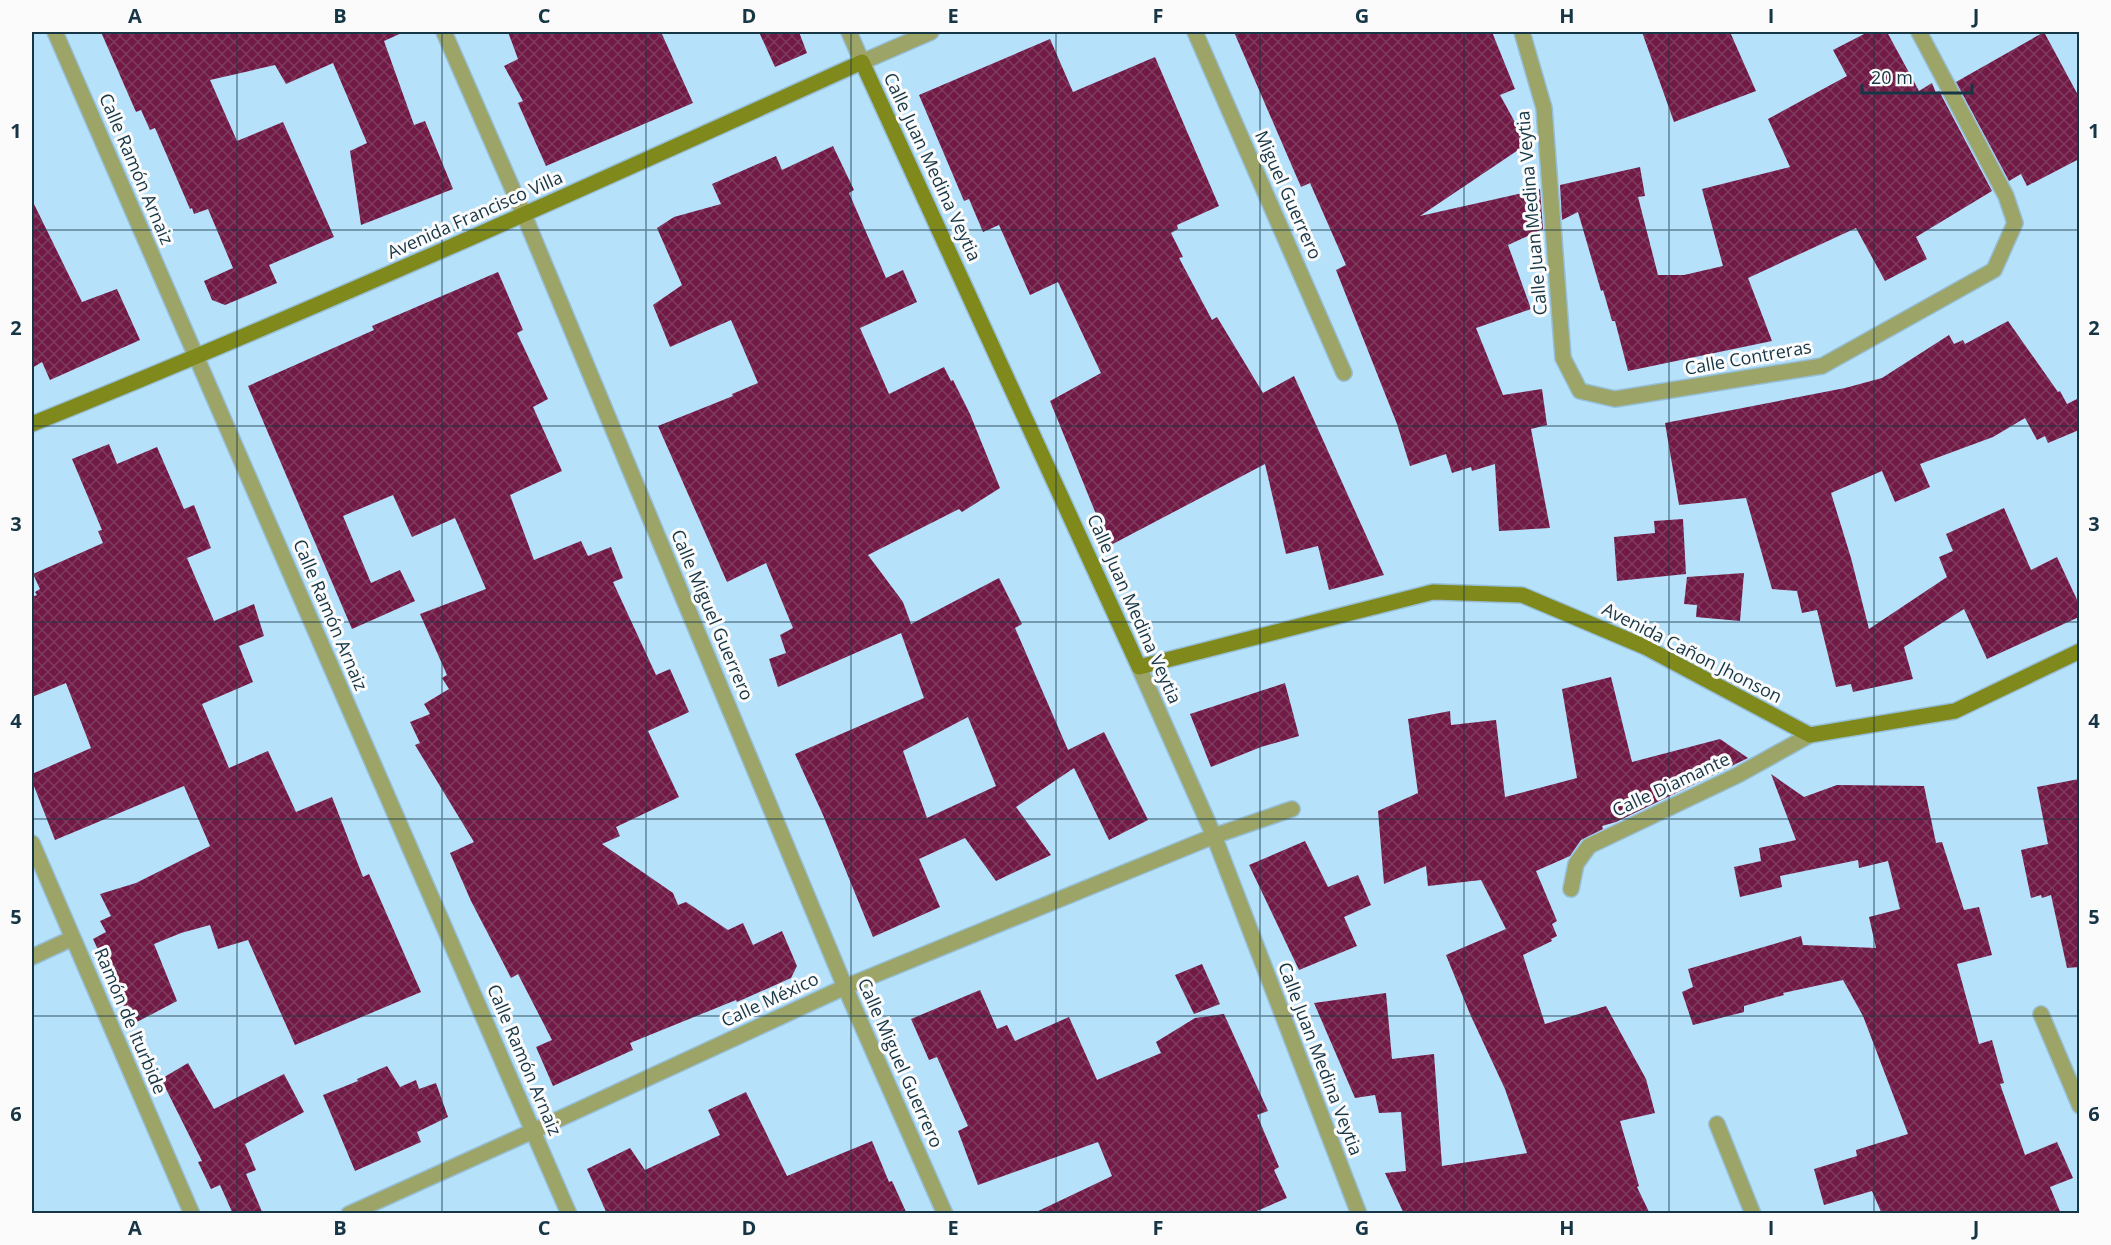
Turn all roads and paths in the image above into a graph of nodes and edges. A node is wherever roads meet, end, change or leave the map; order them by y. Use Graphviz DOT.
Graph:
graph roads {
  1 [pos="55,32"];
  2 [pos="444,32"];
  3 [pos="849,32"];
  4 [pos="931,32"];
  5 [pos="1195,32"];
  6 [pos="1522,32"];
  7 [pos="1919,32"];
  8 [pos="862,62"];
  9 [pos="524,215"];
  10 [pos="197,357"];
  11 [pos="1563,358"];
  12 [pos="1344,373"];
  13 [pos="32,424"];
  14 [pos="2079,651"];
  15 [pos="1139,667"];
  16 [pos="1810,735"];
  17 [pos="1292,809"];
  18 [pos="1214,836"];
  19 [pos="32,843"];
  20 [pos="1571,889"];
  21 [pos="73,938"];
  22 [pos="32,957"];
  23 [pos="844,987"];
  24 [pos="2041,1014"];
  25 [pos="2079,1106"];
  26 [pos="1717,1124"];
  27 [pos="533,1131"];
  28 [pos="192,1214"];
  29 [pos="349,1214"];
  30 [pos="569,1214"];
  31 [pos="945,1214"];
  32 [pos="1359,1214"];
  33 [pos="1753,1214"];
  1 -- 10 [label="street, Calle Ramón Arnaiz"];
  2 -- 9 [label="street, Calle Miguel Guerrero"];
  3 -- 8 [label="street, Calle Juan Medina Veytia"];
  4 -- 8 [label="street, Avenida Francisco Villa"];
  5 -- 12 [label="street, Miguel Guerrero"];
  6 -- 11 [label="street, Calle Juan Medina Veytia"];
  7 -- 11 [label="street, Calle Contreras"];
  8 -- 9 [label="main road, Avenida Francisco Villa"];
  8 -- 15 [label="main road, Calle Juan Medina Veytia"];
  9 -- 10 [label="main road, Avenida Francisco Villa"];
  9 -- 23 [label="street, Calle Miguel Guerrero"];
  10 -- 13 [label="main road, Avenida Francisco Villa"];
  10 -- 27 [label="street, Calle Ramón Arnaiz"];
  14 -- 16 [label="main road"];
  15 -- 16 [label="main road, Avenida Cañon Jhonson"];
  15 -- 18 [label="street, Calle Juan Medina Veytia"];
  16 -- 20 [label="street, Calle Diamante"];
  17 -- 18 [label="street, Calle México"];
  18 -- 23 [label="street, Calle México"];
  18 -- 32 [label="street, Calle Juan Medina Veytia"];
  19 -- 21 [label="street, Ramón de Iturbide"];
  21 -- 22 [label="street"];
  21 -- 28 [label="street, Ramón de Iturbide"];
  23 -- 27 [label="street, Calle México"];
  23 -- 31 [label="street, Calle Miguel Guerrero"];
  24 -- 25 [label="street"];
  26 -- 33 [label="street"];
  27 -- 29 [label="street, Calle México"];
  27 -- 30 [label="street, Calle Ramón Arnaiz"];
}
